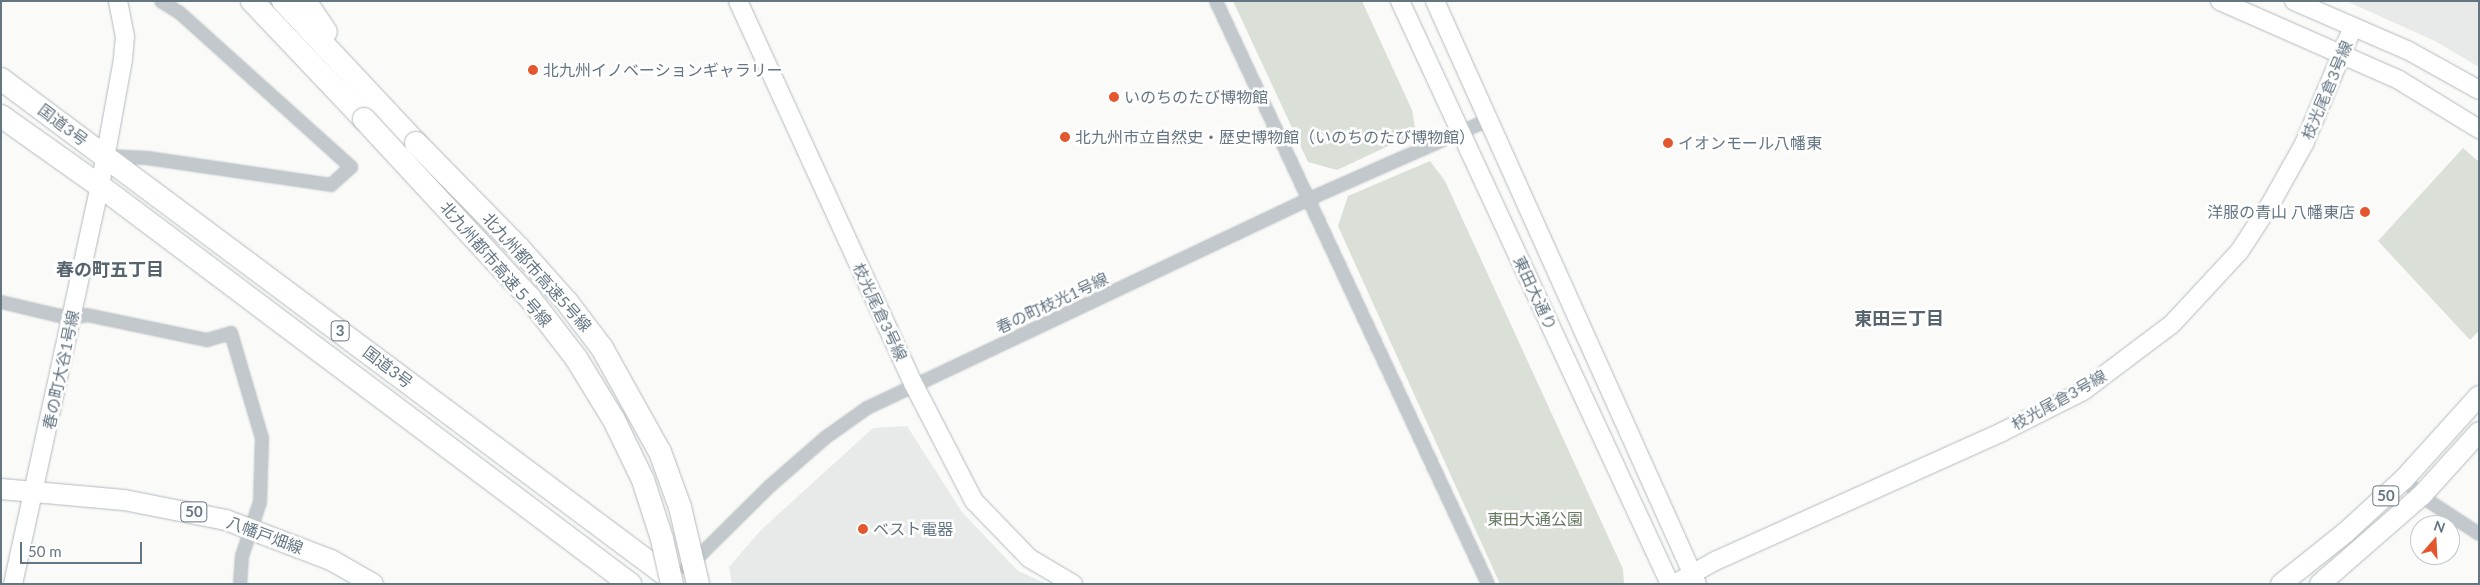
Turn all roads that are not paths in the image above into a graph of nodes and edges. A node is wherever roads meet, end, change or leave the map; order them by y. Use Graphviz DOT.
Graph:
graph roads {
  1 [pos="118,1"];
  2 [pos="161,1"];
  3 [pos="252,1"];
  4 [pos="282,1"];
  5 [pos="305,1"];
  6 [pos="738,1"];
  7 [pos="1216,1"];
  8 [pos="1400,1"];
  9 [pos="1435,1"];
  10 [pos="2220,1"];
  11 [pos="2294,1"];
  12 [pos="2352,27"];
  13 [pos="2341,56"];
  14 [pos="1,79"];
  15 [pos="2479,90"];
  16 [pos="2,117"];
  17 [pos="364,119"];
  18 [pos="1488,120"];
  19 [pos="2479,129"];
  20 [pos="1460,130"];
  21 [pos="416,143"];
  22 [pos="105,156"];
  23 [pos="100,186"];
  24 [pos="1309,200"];
  25 [pos="1,302"];
  26 [pos="72,318"];
  27 [pos="913,383"];
  28 [pos="2479,396"];
  29 [pos="2479,432"];
  30 [pos="2404,479"];
  31 [pos="1,489"];
  32 [pos="35,491"];
  33 [pos="2421,496"];
  34 [pos="254,528"];
  35 [pos="2479,534"];
  36 [pos="2301,569"];
  37 [pos="1695,578"];
  38 [pos="675,583"];
  39 [pos="13,584"];
  40 [pos="240,584"];
  41 [pos="374,584"];
  42 [pos="630,584"];
  43 [pos="698,584"];
  44 [pos="1073,584"];
  45 [pos="1488,584"];
  46 [pos="1672,584"];
  47 [pos="2281,584"];
  48 [pos="2318,584"];
  1 -- 22 [label="street, 春の町大谷1号線"];
  2 -- 22 [label="street"];
  3 -- 17 [label="highway"];
  4 -- 17 [label="highway, 北九州都市高速５号線"];
  4 -- 21 [label="highway"];
  5 -- 21 [label="highway, 北九州都市高速5号線"];
  6 -- 27 [label="street, 枝光尾倉3号線"];
  7 -- 24 [label="street"];
  8 -- 20 [label="street, 東田大通り"];
  9 -- 18 [label="street, 東田大通り"];
  10 -- 13 [label="street"];
  11 -- 12 [label="street"];
  12 -- 13 [label="street, 枝光尾倉3号線"];
  12 -- 15 [label="street"];
  13 -- 19 [label="street"];
  13 -- 37 [label="street, 枝光尾倉3号線"];
  14 -- 22 [label="highway, 国道3号 / 3"];
  16 -- 23 [label="highway, 国道3号 / 3"];
  17 -- 38 [label="highway, 北九州都市高速５号線, bridge"];
  18 -- 20 [label="street, 春の町枝光1号線"];
  18 -- 37 [label="street, 東田大通り"];
  20 -- 24 [label="street, 春の町枝光1号線"];
  20 -- 46 [label="street, 東田大通り"];
  21 -- 43 [label="highway, 北九州都市高速5号線, bridge"];
  22 -- 23 [label="street, 春の町大谷1号線"];
  22 -- 38 [label="highway, 国道3号 / 3"];
  23 -- 26 [label="street, 春の町大谷1号線"];
  23 -- 42 [label="highway, 国道3号 / 3"];
  24 -- 27 [label="street, 春の町枝光1号線"];
  24 -- 45 [label="street"];
  25 -- 26 [label="street"];
  26 -- 32 [label="street, 春の町大谷1号線"];
  26 -- 34 [label="street"];
  27 -- 38 [label="street, 春の町枝光1号線"];
  27 -- 44 [label="street, 枝光尾倉3号線"];
  28 -- 30 [label="main road, 50"];
  29 -- 33 [label="main road, 50"];
  30 -- 33 [label="street"];
  30 -- 36 [label="main road, 50"];
  31 -- 32 [label="main road, 八幡戸畑線 / 50"];
  32 -- 34 [label="main road, 八幡戸畑線 / 50"];
  32 -- 39 [label="street, 春の町大谷1号線"];
  33 -- 35 [label="street"];
  33 -- 48 [label="main road, 50"];
  34 -- 40 [label="street"];
  34 -- 41 [label="main road, 八幡戸畑線 / 50"];
  36 -- 47 [label="main road, 50"];
  36 -- 48 [label="street"];
  37 -- 46 [label="street, 枝光尾倉3号線"];
}
